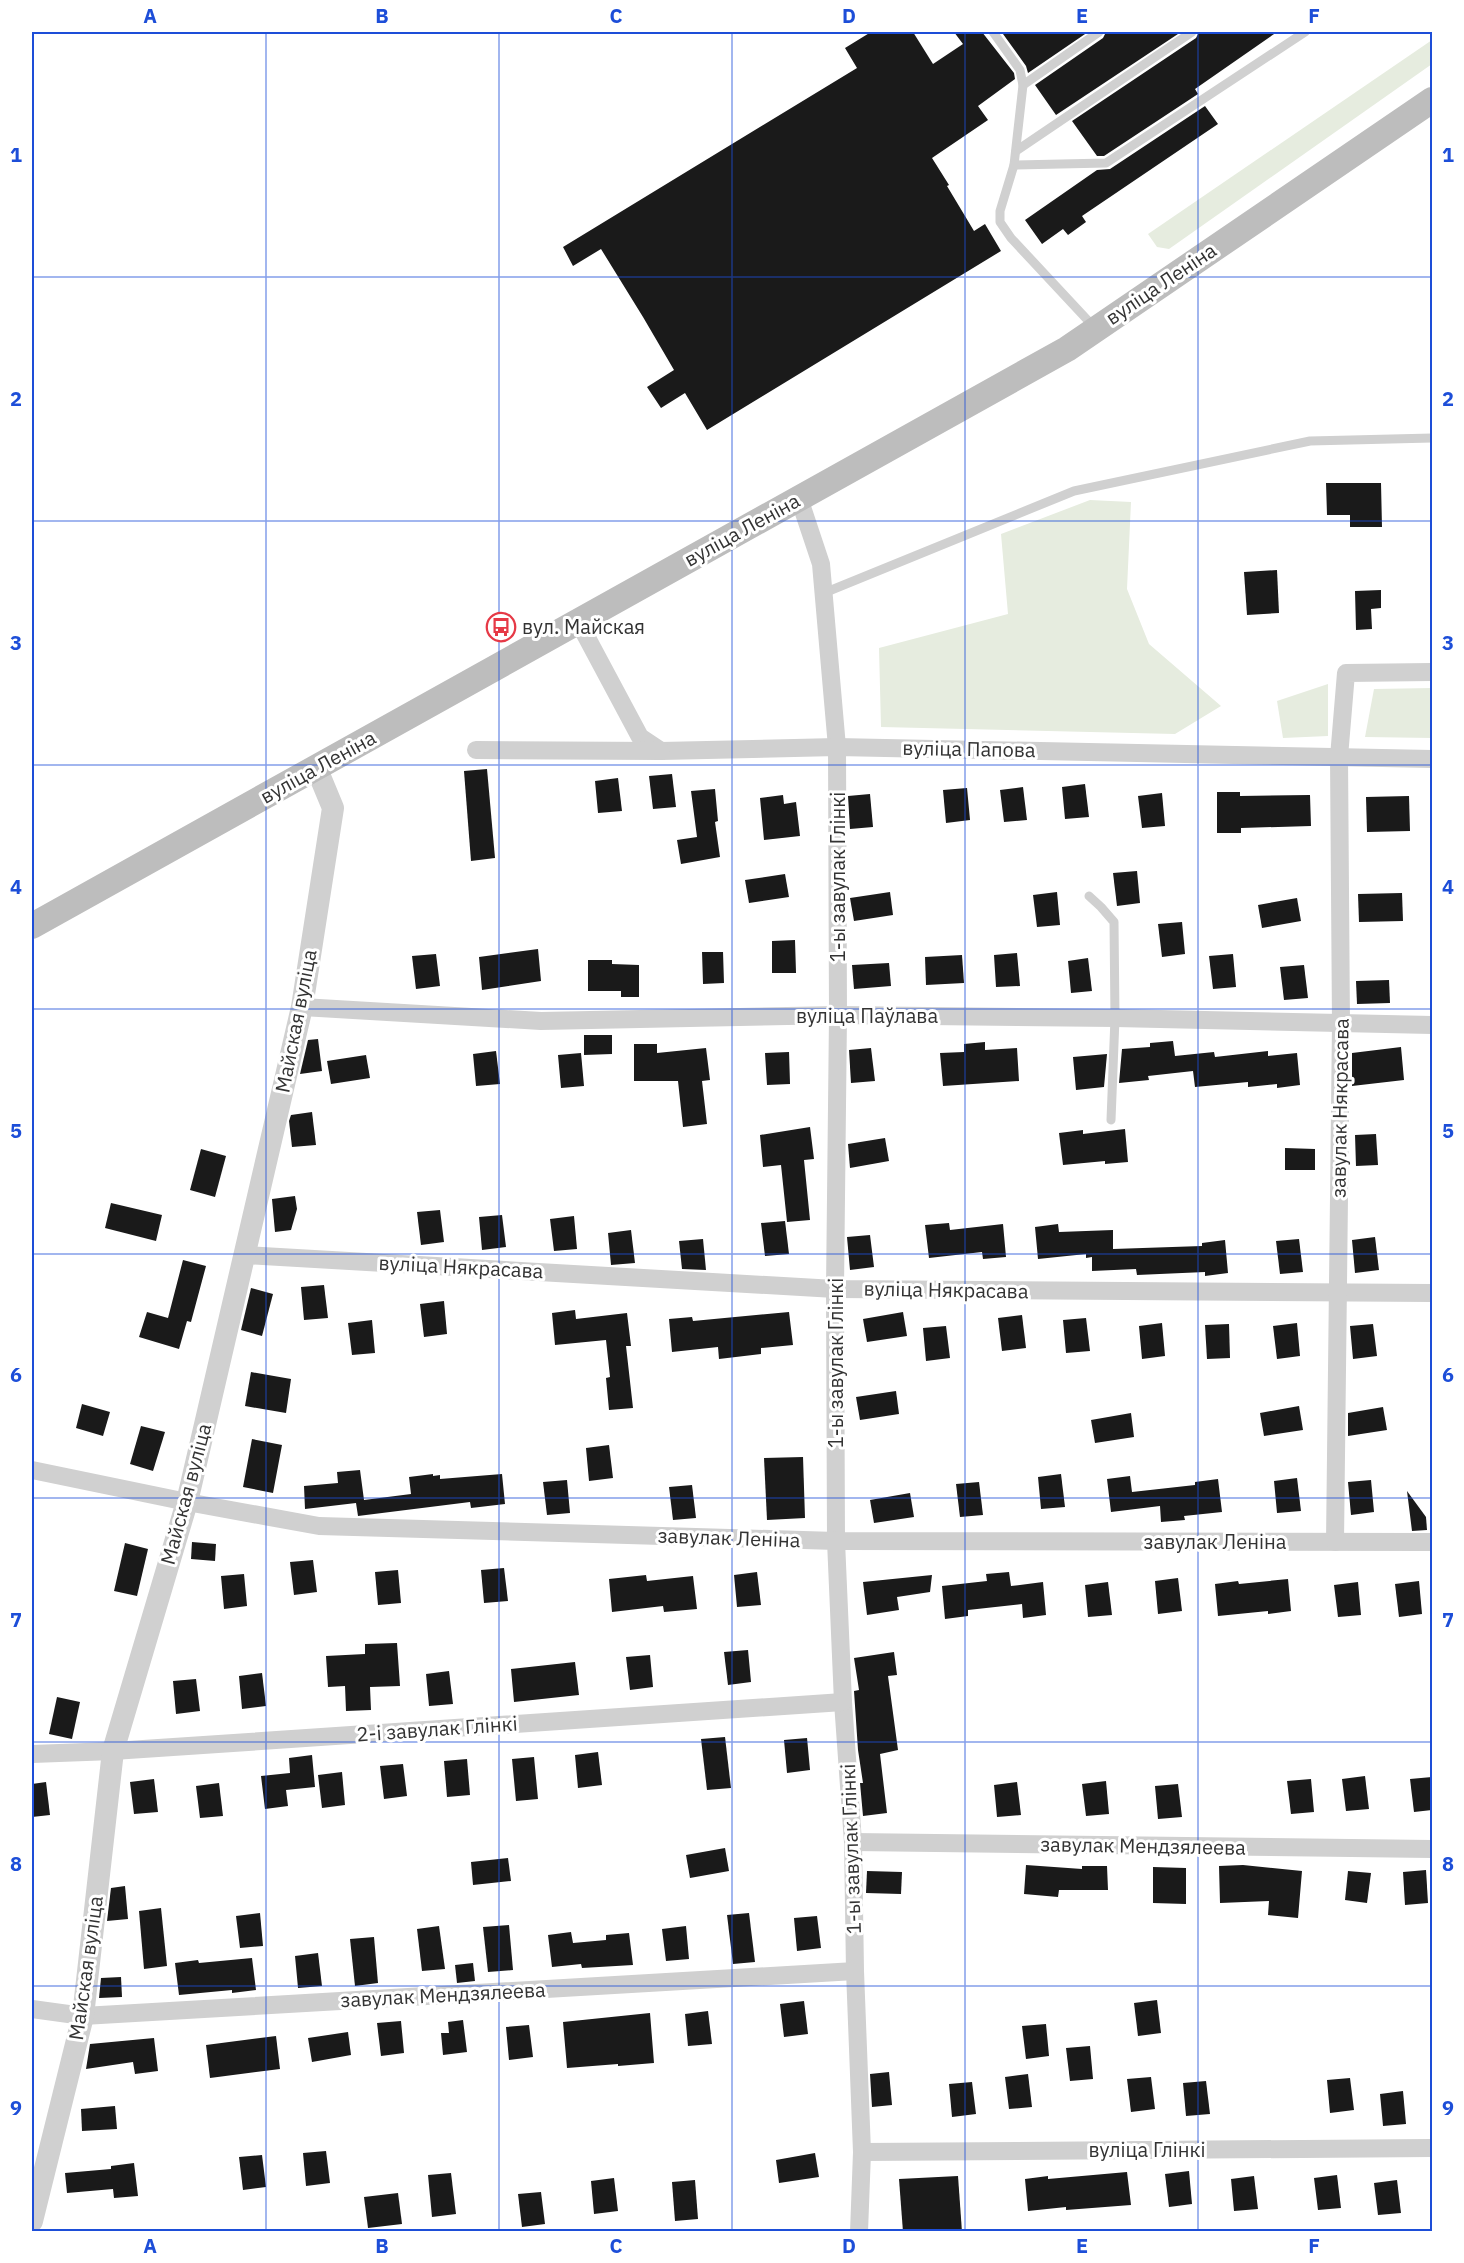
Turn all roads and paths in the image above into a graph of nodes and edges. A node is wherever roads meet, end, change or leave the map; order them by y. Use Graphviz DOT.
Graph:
graph roads {
  1 [pos="993,32"];
  2 [pos="1099,32"];
  3 [pos="1192,32"];
  4 [pos="1305,32"];
  5 [pos="1023,85"];
  6 [pos="1432,100"];
  7 [pos="1016,151"];
  8 [pos="1014,165"];
  9 [pos="1096,329"];
  10 [pos="1432,438"];
  11 [pos="799,498"];
  12 [pos="824,593"];
  13 [pos="578,621"];
  14 [pos="1432,672"];
  15 [pos="837,747"];
  16 [pos="476,750"];
  17 [pos="661,751"];
  18 [pos="1339,757"];
  19 [pos="1432,759"];
  20 [pos="316,768"];
  21 [pos="1089,896"];
  22 [pos="32,926"];
  23 [pos="302,1007"];
  24 [pos="838,1015"];
  25 [pos="1115,1018"];
  26 [pos="1341,1024"];
  27 [pos="1432,1025"];
  28 [pos="1112,1120"];
  29 [pos="245,1254"];
  30 [pos="835,1289"];
  31 [pos="1432,1293"];
  32 [pos="1337,1294"];
  33 [pos="32,1470"];
  34 [pos="187,1502"];
  35 [pos="836,1541"];
  36 [pos="1335,1542"];
  37 [pos="1432,1542"];
  38 [pos="843,1702"];
  39 [pos="113,1750"];
  40 [pos="32,1754"];
  41 [pos="853,1842"];
  42 [pos="1432,1849"];
  43 [pos="855,1971"];
  44 [pos="32,2009"];
  45 [pos="83,2016"];
  46 [pos="1432,2148"];
  47 [pos="862,2152"];
  48 [pos="32,2221"];
  49 [pos="859,2232"];
  1 -- 5 [label="lane"];
  2 -- 5 [label="lane"];
  3 -- 7 [label="lane"];
  4 -- 8 [label="lane"];
  5 -- 7 [label="lane"];
  6 -- 9 [label="main road, вуліца Леніна"];
  7 -- 8 [label="lane"];
  8 -- 9 [label="lane"];
  9 -- 11 [label="main road, вуліца Леніна"];
  10 -- 12 [label="lane"];
  11 -- 12 [label="street, 1-ы завулак Глінкі"];
  11 -- 13 [label="main road, вуліца Леніна"];
  12 -- 15 [label="street, 1-ы завулак Глінкі"];
  13 -- 17 [label="street"];
  13 -- 20 [label="main road, вуліца Леніна"];
  14 -- 18 [label="street, завулак Някрасава"];
  15 -- 17 [label="street, вуліца Папова"];
  15 -- 18 [label="street, вуліца Папова"];
  15 -- 24 [label="street, 1-ы завулак Глінкі"];
  16 -- 17 [label="street, вуліца Папова"];
  18 -- 19 [label="street, вуліца Папова"];
  18 -- 26 [label="street, завулак Някрасава"];
  20 -- 22 [label="main road, вуліца Леніна"];
  20 -- 23 [label="street, Майская вуліца"];
  21 -- 25 [label="lane"];
  23 -- 24 [label="street, вуліца Паўлава"];
  23 -- 29 [label="street, Майская вуліца"];
  24 -- 25 [label="street, вуліца Паўлава"];
  24 -- 30 [label="street, 1-ы завулак Глінкі"];
  25 -- 26 [label="street, вуліца Паўлава"];
  25 -- 28 [label="lane"];
  26 -- 27 [label="street, вуліца Паўлава"];
  26 -- 32 [label="street, завулак Някрасава"];
  29 -- 30 [label="street, вуліца Някрасава"];
  29 -- 34 [label="street, Майская вуліца"];
  30 -- 32 [label="street, вуліца Някрасава"];
  30 -- 35 [label="street, 1-ы завулак Глінкі"];
  31 -- 32 [label="street, вуліца Някрасава"];
  32 -- 36 [label="street, завулак Някрасава"];
  33 -- 34 [label="street, завулак Леніна"];
  34 -- 35 [label="street, завулак Леніна"];
  34 -- 39 [label="street, Майская вуліца"];
  35 -- 36 [label="street, завулак Леніна"];
  35 -- 38 [label="street, 1-ы завулак Глінкі"];
  36 -- 37 [label="street, завулак Леніна"];
  38 -- 39 [label="street, 2-і завулак Глінкі"];
  38 -- 41 [label="street, 1-ы завулак Глінкі"];
  39 -- 40 [label="street, 2-і завулак Глінкі"];
  39 -- 45 [label="street, Майская вуліца"];
  41 -- 42 [label="street, завулак Мендзялеева"];
  41 -- 43 [label="street, 1-ы завулак Глінкі"];
  43 -- 45 [label="street, завулак Мендзялеева"];
  43 -- 47 [label="street, 1-ы завулак Глінкі"];
  44 -- 45 [label="street, завулак Мендзялеева"];
  45 -- 48 [label="street, Майская вуліца"];
  46 -- 47 [label="street, вуліца Глінкі"];
  47 -- 49 [label="street, 1-ы завулак Глінкі"];
}
